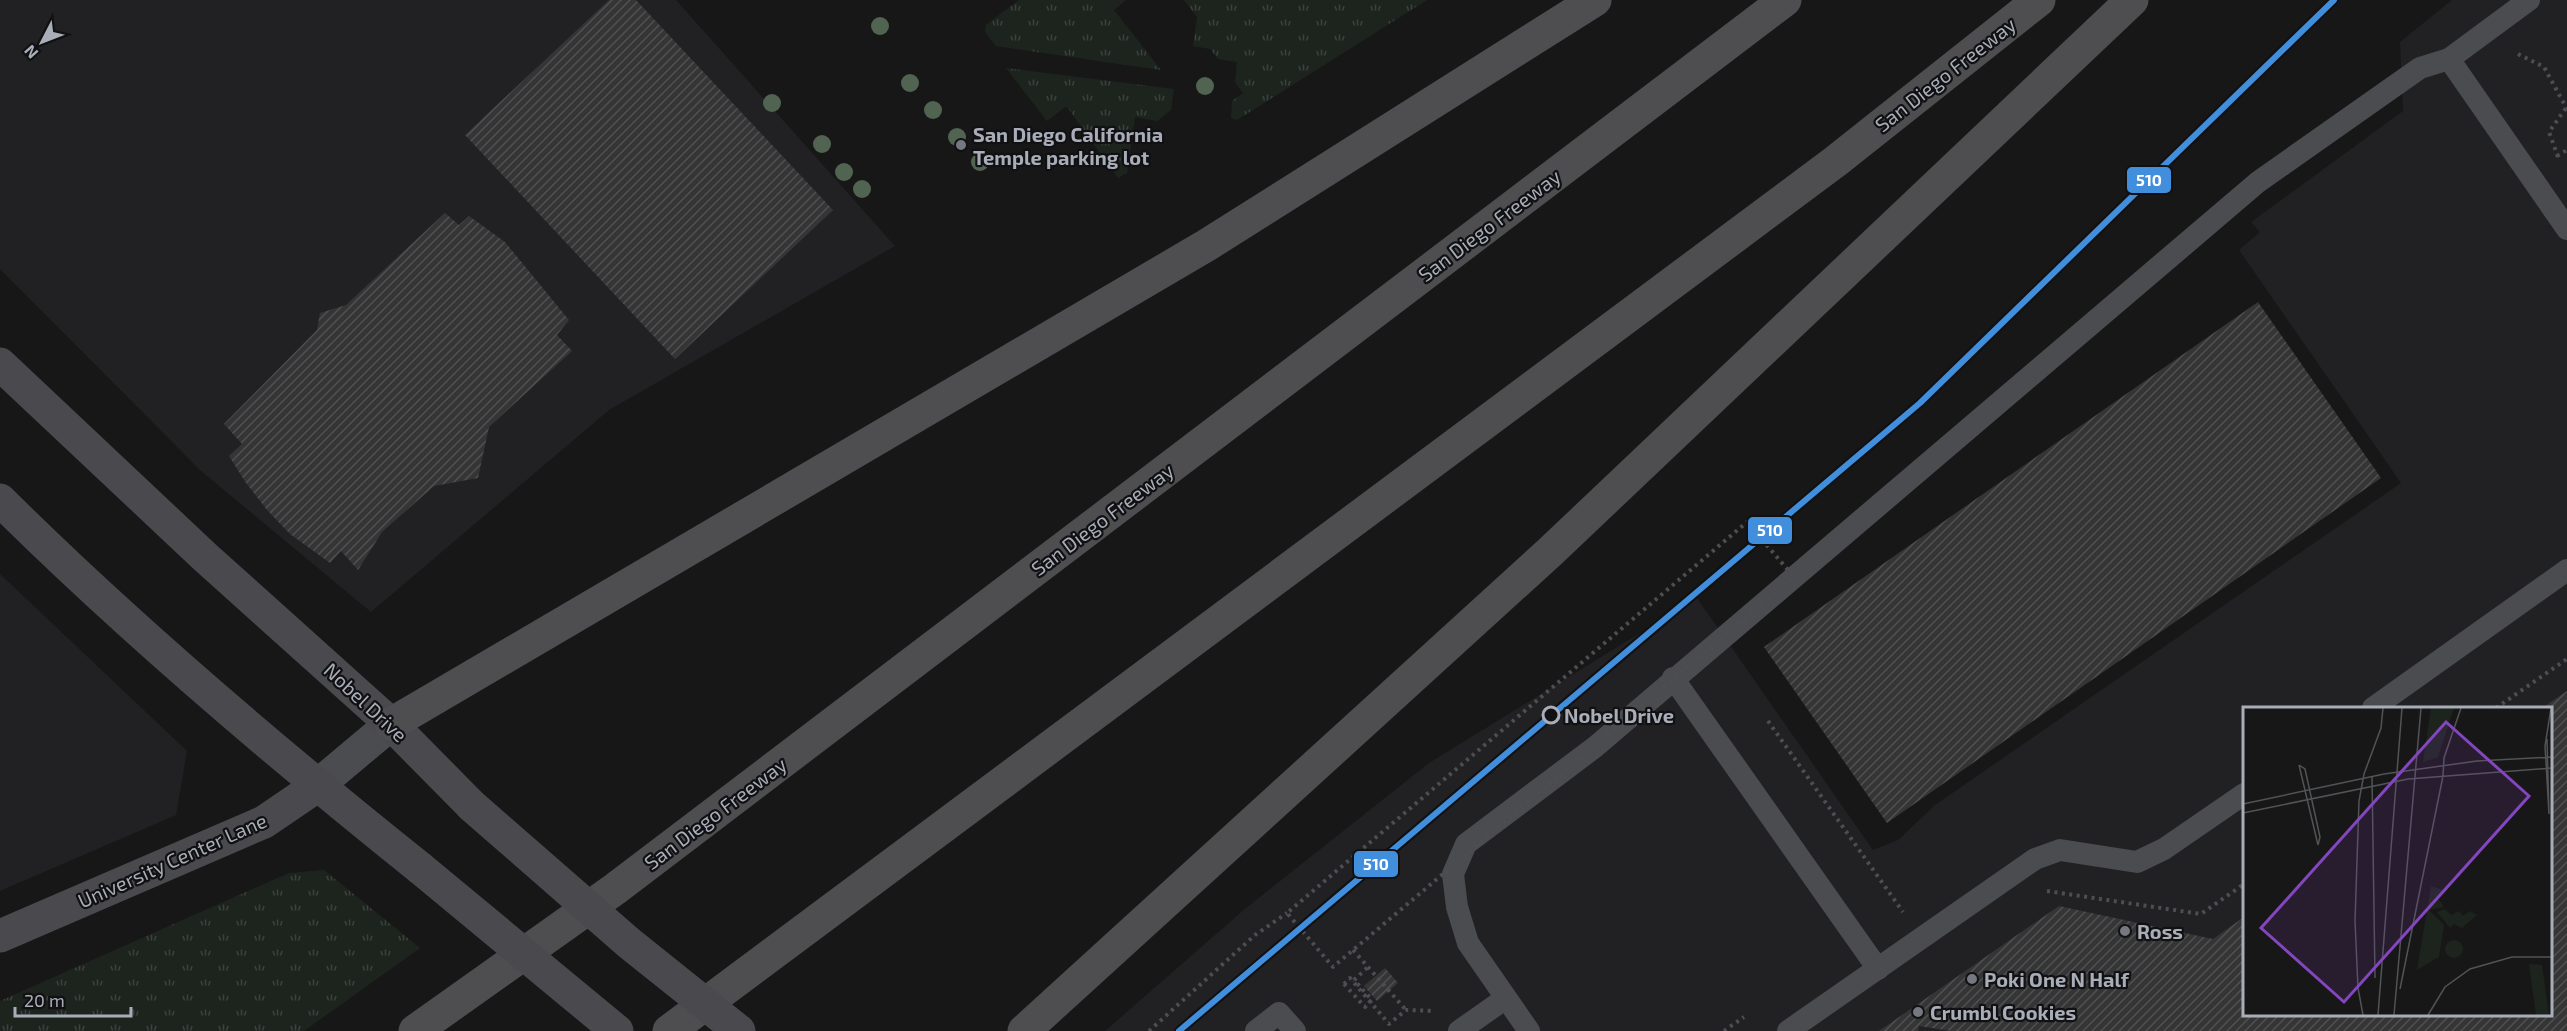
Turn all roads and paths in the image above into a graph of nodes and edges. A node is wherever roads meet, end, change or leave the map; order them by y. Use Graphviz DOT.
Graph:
graph roads {
  1 [pos="1594,0"];
  2 [pos="1785,0"];
  3 [pos="2039,0"];
  4 [pos="2133,0"];
  5 [pos="2529,0"];
  6 [pos="2518,54"];
  7 [pos="2449,58"];
  8 [pos="2566,109"];
  9 [pos="2567,150"];
  10 [pos="2557,156"];
  11 [pos="2562,164"];
  12 [pos="2567,229"];
  13 [pos="0,364"];
  14 [pos="0,500"];
  15 [pos="2567,570"];
  16 [pos="2567,659"];
  17 [pos="1673,678"];
  18 [pos="2374,707"];
  19 [pos="2497,707"];
  20 [pos="1768,721"];
  21 [pos="391,724"];
  22 [pos="317,786"];
  23 [pos="2243,795"];
  24 [pos="2243,885"];
  25 [pos="2042,890"];
  26 [pos="1287,913"];
  27 [pos="1907,918"];
  28 [pos="0,936"];
  29 [pos="1353,950"];
  30 [pos="1368,967"];
  31 [pos="1878,969"];
  32 [pos="1506,998"];
  33 [pos="1406,1010"];
  34 [pos="1444,1011"];
  35 [pos="1744,1017"];
  36 [pos="1149,1030"];
  37 [pos="415,1031"];
  38 [pos="616,1031"];
  39 [pos="669,1031"];
  40 [pos="739,1031"];
  41 [pos="1024,1031"];
  42 [pos="1256,1031"];
  43 [pos="1295,1031"];
  44 [pos="1460,1031"];
  45 [pos="1529,1031"];
  46 [pos="1724,1031"];
  47 [pos="1788,1031"];
  1 -- 21 [label="highway"];
  2 -- 37 [label="highway, San Diego Freeway"];
  3 -- 39 [label="highway, San Diego Freeway"];
  4 -- 41 [label="highway"];
  5 -- 7 [label="lane"];
  6 -- 8 [label="path"];
  7 -- 12 [label="lane"];
  7 -- 17 [label="lane"];
  8 -- 10 [label="path"];
  9 -- 10 [label="path"];
  10 -- 11 [label="path"];
  13 -- 21 [label="main road, Nobel Drive"];
  14 -- 22 [label="main road"];
  15 -- 18 [label="lane"];
  16 -- 19 [label="path"];
  17 -- 31 [label="lane"];
  17 -- 32 [label="lane"];
  20 -- 27 [label="path"];
  21 -- 22 [label="street, University Center Lane"];
  21 -- 40 [label="main road, Nobel Drive, bridge"];
  22 -- 28 [label="main road, University Center Lane"];
  22 -- 38 [label="main road, bridge"];
  23 -- 31 [label="lane"];
  24 -- 25 [label="path"];
  26 -- 29 [label="path, bridge"];
  26 -- 29 [label="path, bridge"];
  26 -- 36 [label="path"];
  29 -- 30 [label="path"];
  30 -- 33 [label="path"];
  30 -- 33 [label="path, bridge"];
  31 -- 47 [label="lane"];
  32 -- 44 [label="lane"];
  32 -- 45 [label="lane"];
  33 -- 34 [label="path"];
  35 -- 46 [label="path"];
  42 -- 43 [label="lane"];
}
